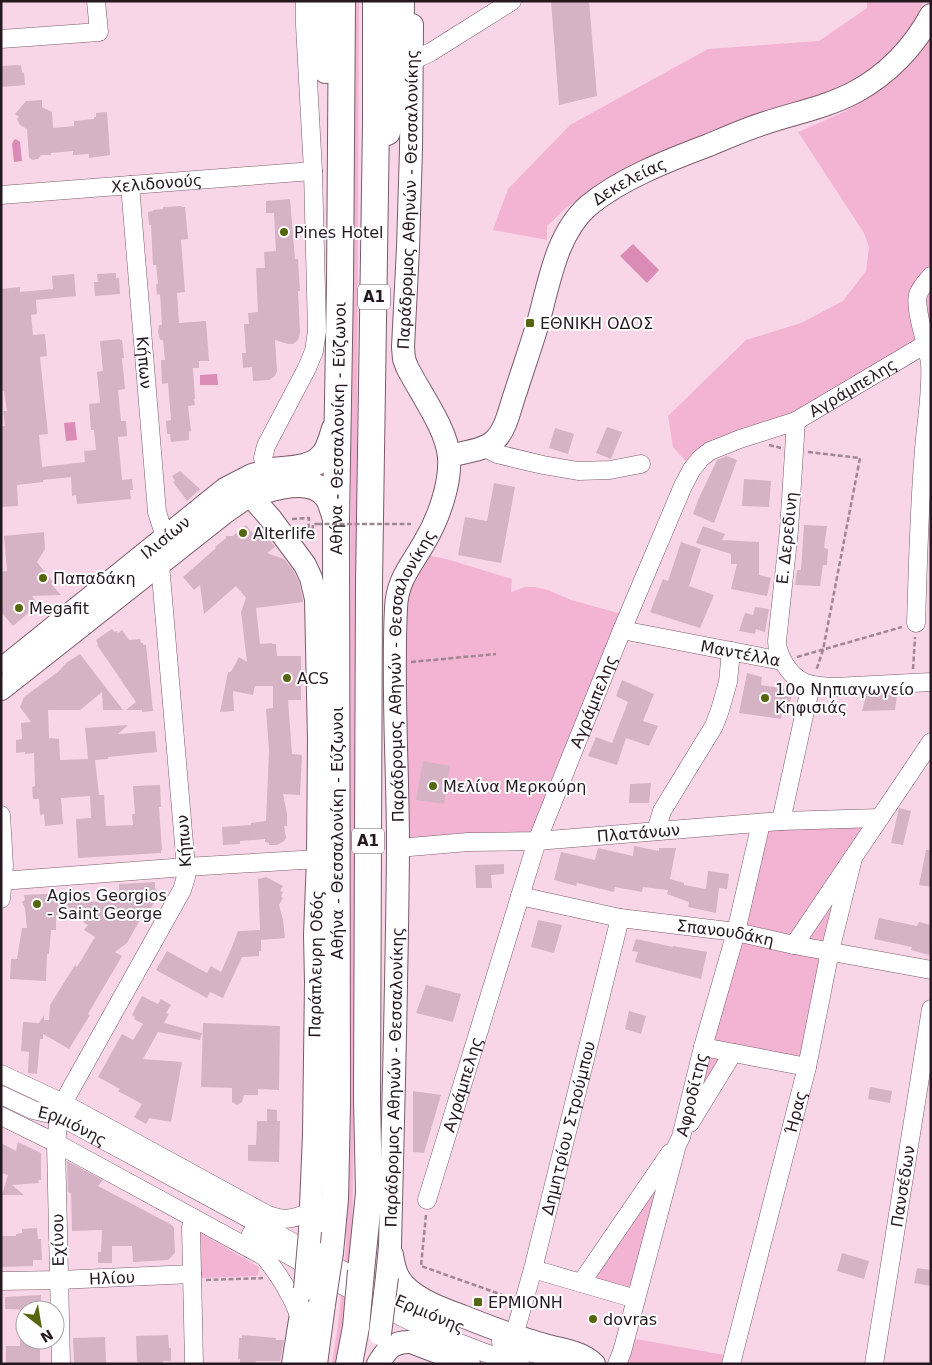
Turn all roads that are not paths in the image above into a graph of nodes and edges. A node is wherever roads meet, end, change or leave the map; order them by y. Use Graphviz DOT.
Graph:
graph roads {
  1 [pos="96,1"];
  2 [pos="305,1"];
  3 [pos="322,1"];
  4 [pos="342,1"];
  5 [pos="376,1"];
  6 [pos="401,1"];
  7 [pos="412,1"];
  8 [pos="512,1"];
  9 [pos="931,15"];
  10 [pos="1,39"];
  11 [pos="412,61"];
  12 [pos="313,171"];
  13 [pos="341,180"];
  14 [pos="376,183"];
  15 [pos="130,185"];
  16 [pos="1,195"];
  17 [pos="931,276"];
  18 [pos="928,342"];
  19 [pos="338,418"];
  20 [pos="796,421"];
  21 [pos="483,447"];
  22 [pos="449,456"];
  23 [pos="641,464"];
  24 [pos="266,471"];
  25 [pos="250,495"];
  26 [pos="327,522"];
  27 [pos="165,537"];
  28 [pos="160,564"];
  29 [pos="916,623"];
  30 [pos="622,630"];
  31 [pos="731,651"];
  32 [pos="781,658"];
  33 [pos="1,670"];
  34 [pos="931,682"];
  35 [pos="812,685"];
  36 [pos="1,689"];
  37 [pos="931,742"];
  38 [pos="1,815"];
  39 [pos="880,818"];
  40 [pos="781,821"];
  41 [pos="761,823"];
  42 [pos="656,831"];
  43 [pos="536,841"];
  44 [pos="398,848"];
  45 [pos="853,858"];
  46 [pos="318,859"];
  47 [pos="186,867"];
  48 [pos="2,881"];
  49 [pos="520,896"];
  50 [pos="1,899"];
  51 [pos="620,918"];
  52 [pos="736,932"];
  53 [pos="794,945"];
  54 [pos="830,951"];
  55 [pos="931,970"];
  56 [pos="931,1009"];
  57 [pos="703,1047"];
  58 [pos="733,1054"];
  59 [pos="806,1067"];
  60 [pos="1,1074"];
  61 [pos="1,1095"];
  62 [pos="1,1116"];
  63 [pos="59,1123"];
  64 [pos="681,1137"];
  65 [pos="427,1200"];
  66 [pos="194,1218"];
  67 [pos="311,1221"];
  68 [pos="390,1246"];
  69 [pos="533,1269"];
  70 [pos="192,1277"];
  71 [pos="59,1280"];
  72 [pos="1,1281"];
  73 [pos="581,1283"];
  74 [pos="314,1297"];
  75 [pos="636,1299"];
  76 [pos="300,1317"];
  77 [pos="368,1331"];
  78 [pos="514,1336"];
  79 [pos="61,1364"];
  80 [pos="194,1364"];
  81 [pos="293,1364"];
  82 [pos="314,1364"];
  83 [pos="349,1364"];
  84 [pos="377,1364"];
  85 [pos="469,1364"];
  86 [pos="520,1364"];
  87 [pos="579,1364"];
  88 [pos="594,1364"];
  89 [pos="617,1364"];
  90 [pos="731,1364"];
  91 [pos="874,1364"];
  1 -- 10 [label="street"];
  2 -- 12 [label="street"];
  3 -- 13 [label="highway"];
  4 -- 13 [label="highway, Αθήνα - Θεσσαλονίκη - Εύζωνοι / Α1"];
  5 -- 14 [label="highway, Αθήνα - Θεσσαλονίκη - Εύζωνοι / Α1"];
  6 -- 14 [label="highway"];
  7 -- 11 [label="main road, Παράδρομος Αθηνών - Θεσσαλονίκης"];
  8 -- 11 [label="street"];
  9 -- 21 [label="main road, Δεκελείας"];
  11 -- 22 [label="main road, Παράδρομος Αθηνών - Θεσσαλονίκης"];
  12 -- 15 [label="street, Χελιδονούς"];
  12 -- 24 [label="street"];
  13 -- 19 [label="highway, Αθήνα - Θεσσαλονίκη - Εύζωνοι / Α1"];
  14 -- 77 [label="highway, Αθήνα - Θεσσαλονίκη - Εύζωνοι / Α1, bridge"];
  15 -- 16 [label="street, Χελιδονούς"];
  15 -- 27 [label="street, Κήπων"];
  17 -- 18 [label="street"];
  18 -- 20 [label="street, Αγράμπελης"];
  18 -- 29 [label="street"];
  19 -- 24 [label="highway"];
  19 -- 26 [label="highway, Αθήνα - Θεσσαλονίκη - Εύζωνοι / Α1"];
  20 -- 30 [label="street, Αγράμπελης"];
  20 -- 32 [label="street, Ε. Δερεδινη"];
  21 -- 22 [label="main road, Δεκελείας"];
  21 -- 23 [label="street"];
  22 -- 44 [label="main road, Παράδρομος Αθηνών - Θεσσαλονίκης"];
  24 -- 27 [label="main road, Ιλισίων"];
  25 -- 26 [label="highway"];
  25 -- 28 [label="main road, Ιλισίων"];
  25 -- 46 [label="main road, Παράπλευρη Οδός"];
  26 -- 74 [label="highway, Αθήνα - Θεσσαλονίκη - Εύζωνοι / Α1, bridge"];
  27 -- 33 [label="main road, Ιλισίων"];
  28 -- 36 [label="main road, Ιλισίων"];
  28 -- 47 [label="street, Κήπων"];
  30 -- 31 [label="street, Μαντέλλα"];
  30 -- 43 [label="street, Αγράμπελης"];
  31 -- 32 [label="street, Μαντέλλα"];
  31 -- 42 [label="street"];
  32 -- 35 [label="street"];
  34 -- 35 [label="street"];
  35 -- 40 [label="street"];
  37 -- 39 [label="street, Ήρας"];
  38 -- 48 [label="street"];
  39 -- 40 [label="street, Πλατάνων"];
  39 -- 45 [label="street, Ήρας"];
  40 -- 41 [label="street, Πλατάνων"];
  41 -- 42 [label="street, Πλατάνων"];
  41 -- 52 [label="street, Αφροδίτης"];
  42 -- 43 [label="street, Πλατάνων"];
  43 -- 44 [label="street, Πλατάνων"];
  43 -- 49 [label="street, Αγράμπελης"];
  44 -- 68 [label="main road, Παράδρομος Αθηνών - Θεσσαλονίκης"];
  45 -- 53 [label="street, Ήρας"];
  45 -- 54 [label="street, Ήρας"];
  46 -- 47 [label="street"];
  46 -- 67 [label="main road, Παράπλευρη Οδός"];
  47 -- 48 [label="street"];
  47 -- 63 [label="street, Κήπων"];
  48 -- 50 [label="street"];
  49 -- 51 [label="street, Σπανουδάκη"];
  49 -- 65 [label="street, Αγράμπελης"];
  51 -- 52 [label="street, Σπανουδάκη"];
  51 -- 69 [label="street, Δημητρίου Στρούμπου"];
  52 -- 53 [label="street, Σπανουδάκη"];
  52 -- 57 [label="street, Αφροδίτης"];
  53 -- 54 [label="street, Σπανουδάκη"];
  54 -- 55 [label="street, Σπανουδάκη"];
  54 -- 59 [label="street, Ήρας"];
  56 -- 91 [label="street, Πανσέδων"];
  57 -- 58 [label="street"];
  57 -- 64 [label="street, Αφροδίτης"];
  58 -- 59 [label="street"];
  58 -- 64 [label="street"];
  59 -- 90 [label="street, Ήρας"];
  60 -- 63 [label="street, Ερμιόνης"];
  61 -- 63 [label="street, Ερμιόνης"];
  62 -- 63 [label="street, Ερμιόνης"];
  63 -- 66 [label="street, Ερμιόνης"];
  63 -- 67 [label="street, Ερμιόνης"];
  63 -- 71 [label="street, Εχίνου"];
  63 -- 86 [label="street, Ερμιόνης"];
  63 -- 87 [label="street, Ερμιόνης"];
  64 -- 73 [label="street"];
  64 -- 75 [label="street, Αφροδίτης"];
  66 -- 70 [label="street"];
  66 -- 76 [label="street, Ερμιόνης"];
  67 -- 74 [label="main road, Παράπλευρη Οδός, bridge"];
  68 -- 77 [label="main road, Παράδρομος Αθηνών - Θεσσαλονίκης, bridge"];
  68 -- 78 [label="main road"];
  69 -- 73 [label="street"];
  69 -- 78 [label="street, Δημητρίου Στρούμπου"];
  70 -- 71 [label="street, Ηλίου"];
  70 -- 80 [label="street"];
  71 -- 72 [label="street, Ηλίου"];
  71 -- 79 [label="street, Εχίνου"];
  73 -- 75 [label="street"];
  74 -- 76 [label="main road, Παράπλευρη Οδός"];
  74 -- 82 [label="highway, Αθήνα - Θεσσαλονίκη - Εύζωνοι / Α1"];
  75 -- 89 [label="street, Αφροδίτης"];
  76 -- 81 [label="main road, Παράπλευρη Οδός"];
  77 -- 83 [label="highway, Αθήνα - Θεσσαλονίκη - Εύζωνοι / Α1"];
  77 -- 84 [label="main road, Παράδρομος Αθηνών - Θεσσαλονίκης"];
  78 -- 88 [label="main road"];
  84 -- 85 [label="main road"];
}
